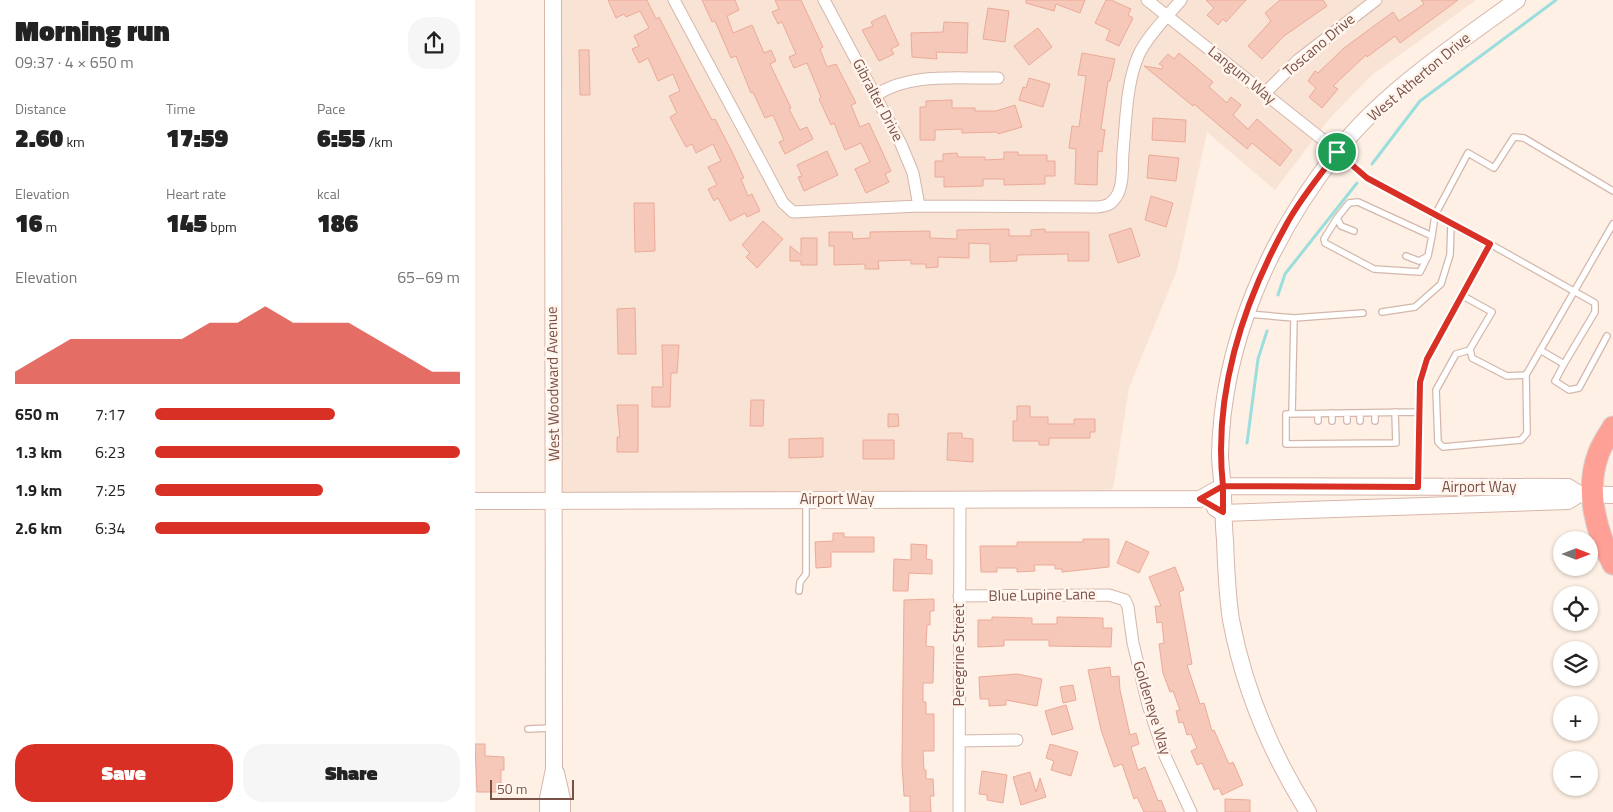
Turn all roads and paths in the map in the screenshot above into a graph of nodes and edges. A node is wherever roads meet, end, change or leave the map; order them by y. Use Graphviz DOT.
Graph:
graph roads {
  1 [pos="553,0"];
  2 [pos="675,0"];
  3 [pos="824,0"];
  4 [pos="1147,0"];
  5 [pos="1181,0"];
  6 [pos="1376,0"];
  7 [pos="1517,0"];
  8 [pos="1168,16"];
  9 [pos="998,78"];
  10 [pos="1265,94"];
  11 [pos="876,95"];
  12 [pos="1337,152"];
  13 [pos="1613,190"];
  14 [pos="919,206"];
  15 [pos="1435,214"];
  16 [pos="1337,218"];
  17 [pos="1451,224"];
  18 [pos="1613,224"];
  19 [pos="1354,231"];
  20 [pos="1432,236"];
  21 [pos="1490,244"];
  22 [pos="1406,256"];
  23 [pos="1428,256"];
  24 [pos="1574,291"];
  25 [pos="1463,296"];
  26 [pos="1382,312"];
  27 [pos="1363,313"];
  28 [pos="1246,314"];
  29 [pos="1294,318"];
  30 [pos="1607,336"];
  31 [pos="1471,350"];
  32 [pos="1540,350"];
  33 [pos="1564,364"];
  34 [pos="1526,374"];
  35 [pos="1395,412"];
  36 [pos="1419,412"];
  37 [pos="1332,413"];
  38 [pos="1347,413"];
  39 [pos="1361,413"];
  40 [pos="1375,413"];
  41 [pos="1292,414"];
  42 [pos="1303,414"];
  43 [pos="1318,414"];
  44 [pos="1303,421"];
  45 [pos="1318,421"];
  46 [pos="1332,421"];
  47 [pos="1347,421"];
  48 [pos="1361,421"];
  49 [pos="1375,421"];
  50 [pos="1613,427"];
  51 [pos="1223,486"];
  52 [pos="1418,487"];
  53 [pos="1595,494"];
  54 [pos="960,498"];
  55 [pos="1200,499"];
  56 [pos="475,500"];
  57 [pos="806,500"];
  58 [pos="554,502"];
  59 [pos="1223,512"];
  60 [pos="1613,564"];
  61 [pos="799,591"];
  62 [pos="959,596"];
  63 [pos="1125,600"];
  64 [pos="528,728"];
  65 [pos="555,728"];
  66 [pos="1017,740"];
  67 [pos="959,741"];
  68 [pos="555,769"];
  69 [pos="548,812"];
  70 [pos="562,812"];
  71 [pos="959,812"];
  72 [pos="1191,812"];
  73 [pos="1308,812"];
  1 -- 58 [label="street, West Woodward Avenue"];
  2 -- 14 [label="street"];
  3 -- 11 [label="street, Gibralter Drive"];
  4 -- 8 [label="street, Langum Way"];
  5 -- 8 [label="street"];
  6 -- 10 [label="street, Toscano Drive"];
  7 -- 12 [label="street, West Atherton Drive"];
  8 -- 10 [label="street, Langum Way"];
  8 -- 14 [label="street"];
  9 -- 11 [label="street"];
  10 -- 12 [label="street, Langum Way"];
  11 -- 14 [label="street, Gibralter Drive"];
  12 -- 15 [label="lane"];
  12 -- 28 [label="street, West Atherton Drive"];
  13 -- 15 [label="lane"];
  15 -- 17 [label="lane"];
  15 -- 20 [label="lane"];
  16 -- 19 [label="lane"];
  16 -- 20 [label="lane"];
  16 -- 23 [label="lane"];
  17 -- 21 [label="lane"];
  17 -- 26 [label="lane"];
  18 -- 24 [label="lane"];
  20 -- 23 [label="lane"];
  21 -- 24 [label="lane"];
  21 -- 25 [label="lane"];
  22 -- 23 [label="lane"];
  24 -- 32 [label="lane"];
  24 -- 33 [label="lane"];
  25 -- 31 [label="lane"];
  25 -- 36 [label="lane"];
  27 -- 29 [label="lane"];
  28 -- 29 [label="lane"];
  28 -- 51 [label="street, West Atherton Drive"];
  29 -- 41 [label="lane"];
  30 -- 33 [label="lane"];
  31 -- 34 [label="lane"];
  31 -- 34 [label="lane"];
  32 -- 33 [label="lane"];
  32 -- 34 [label="lane"];
  35 -- 36 [label="lane"];
  35 -- 40 [label="lane"];
  35 -- 41 [label="lane"];
  36 -- 52 [label="lane"];
  37 -- 38 [label="lane"];
  37 -- 43 [label="lane"];
  37 -- 46 [label="lane"];
  38 -- 39 [label="lane"];
  38 -- 47 [label="lane"];
  39 -- 40 [label="lane"];
  39 -- 48 [label="lane"];
  40 -- 49 [label="lane"];
  41 -- 42 [label="lane"];
  42 -- 43 [label="lane"];
  42 -- 44 [label="lane"];
  43 -- 45 [label="lane"];
  50 -- 53 [label="highway"];
  51 -- 52 [label="street, Airport Way"];
  51 -- 55 [label="street, Airport Way"];
  51 -- 59 [label="street, West Atherton Drive"];
  52 -- 53 [label="street, Airport Way"];
  53 -- 59 [label="street, Airport Way"];
  53 -- 60 [label="highway"];
  54 -- 55 [label="street, Airport Way"];
  54 -- 57 [label="street, Airport Way"];
  54 -- 62 [label="street, Peregrine Street"];
  55 -- 59 [label="street, Airport Way"];
  56 -- 58 [label="street, Airport Way"];
  57 -- 58 [label="street, Airport Way"];
  57 -- 61 [label="lane"];
  58 -- 65 [label="street, West Woodward Avenue"];
  59 -- 73 [label="street, West Atherton Drive"];
  62 -- 63 [label="street, Blue Lupine Lane"];
  62 -- 67 [label="street, Peregrine Street"];
  63 -- 72 [label="street, Goldeneye Way"];
  64 -- 65 [label="lane"];
  65 -- 68 [label="street, West Woodward Avenue"];
  66 -- 67 [label="street"];
  67 -- 71 [label="street, Peregrine Street"];
  68 -- 69 [label="street, West Woodward Avenue"];
  68 -- 70 [label="street, West Woodward Avenue"];
}
